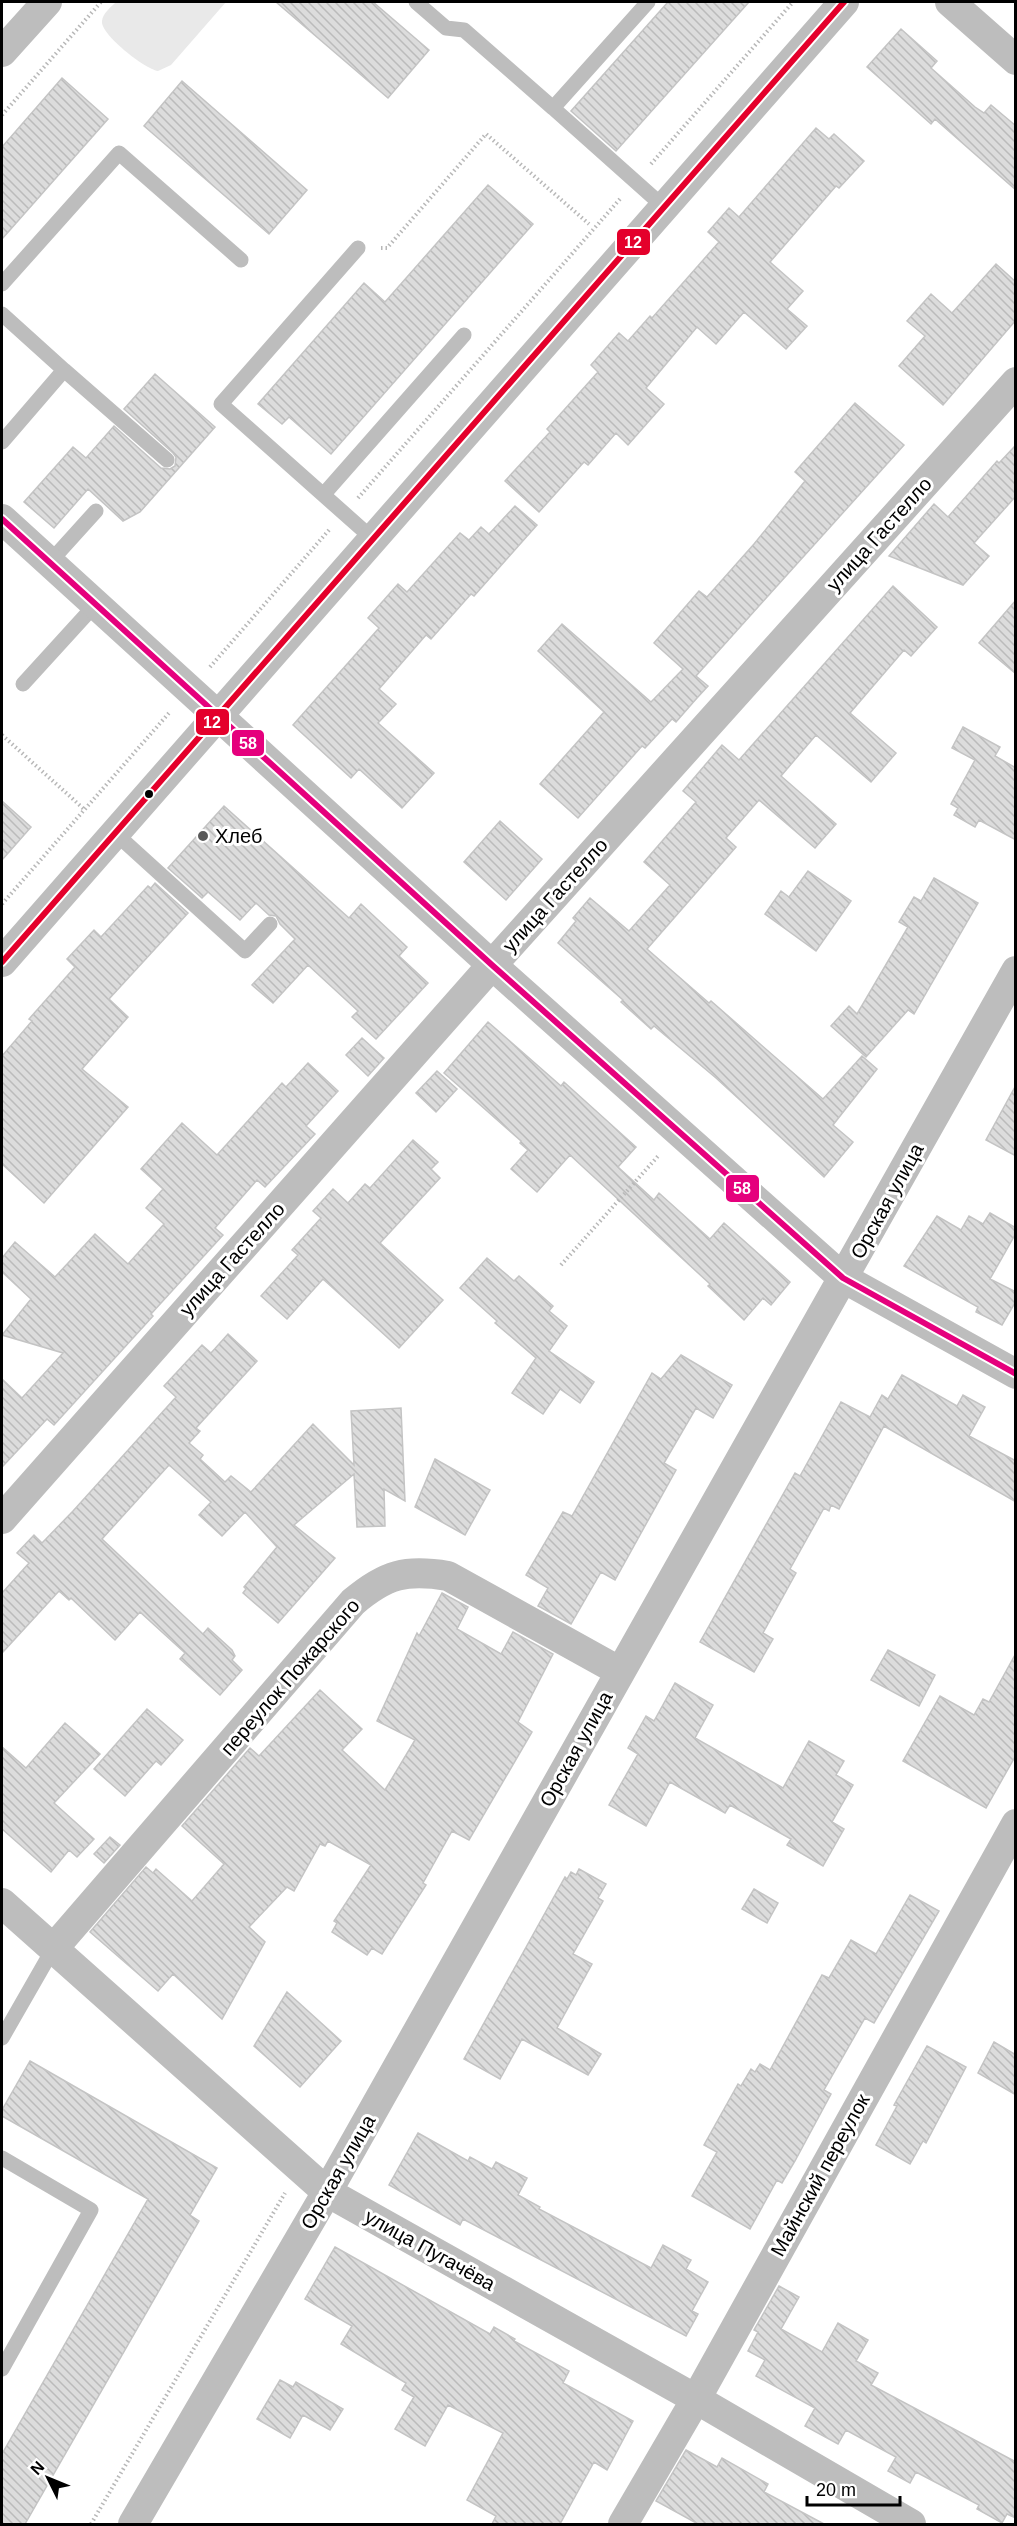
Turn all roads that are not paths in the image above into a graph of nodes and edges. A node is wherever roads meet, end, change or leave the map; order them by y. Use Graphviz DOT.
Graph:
graph roads {
  1 [pos="47,2"];
  2 [pos="416,2"];
  3 [pos="648,2"];
  4 [pos="844,2"];
  5 [pos="950,2"];
  6 [pos="2,52"];
  7 [pos="1016,60"];
  8 [pos="553,108"];
  9 [pos="664,207"];
  10 [pos="358,248"];
  11 [pos="241,260"];
  12 [pos="2,284"];
  13 [pos="2,314"];
  14 [pos="464,335"];
  15 [pos="64,370"];
  16 [pos="1016,382"];
  17 [pos="2,442"];
  18 [pos="167,460"];
  19 [pos="324,494"];
  20 [pos="96,511"];
  21 [pos="2,519"];
  22 [pos="373,539"];
  23 [pos="49,563"];
  24 [pos="95,605"];
  25 [pos="23,684"];
  26 [pos="217,717"];
  27 [pos="115,833"];
  28 [pos="270,924"];
  29 [pos="2,962"];
  30 [pos="492,965"];
  31 [pos="1016,971"];
  32 [pos="843,1278"];
  33 [pos="1016,1374"];
  34 [pos="2,1519"];
  35 [pos="619,1671"];
  36 [pos="1016,1824"];
  37 [pos="2,1904"];
  38 [pos="53,1949"];
  39 [pos="2,2038"];
  40 [pos="2,2158"];
  41 [pos="327,2192"];
  42 [pos="2,2369"];
  43 [pos="696,2399"];
  44 [pos="133,2524"];
  45 [pos="623,2524"];
  46 [pos="911,2524"];
  1 -- 6 [label="street"];
  2 -- 8 [label="lane"];
  3 -- 8 [label="lane"];
  4 -- 9 [label="street"];
  5 -- 7 [label="street"];
  8 -- 9 [label="lane"];
  9 -- 22 [label="street"];
  10 -- 19 [label="lane"];
  11 -- 12 [label="lane"];
  13 -- 15 [label="lane"];
  14 -- 19 [label="lane"];
  15 -- 17 [label="lane"];
  15 -- 18 [label="lane"];
  16 -- 30 [label="street, улица Гастелло"];
  19 -- 22 [label="lane"];
  20 -- 23 [label="lane"];
  21 -- 23 [label="street"];
  22 -- 26 [label="street"];
  23 -- 24 [label="street"];
  24 -- 25 [label="lane"];
  24 -- 26 [label="street"];
  26 -- 27 [label="street"];
  26 -- 30 [label="street"];
  27 -- 28 [label="lane"];
  27 -- 29 [label="street"];
  30 -- 32 [label="street"];
  30 -- 34 [label="street, улица Гастелло"];
  31 -- 32 [label="street, Орская улица"];
  32 -- 33 [label="street"];
  32 -- 35 [label="street, Орская улица"];
  35 -- 38 [label="street, переулок Пожарского"];
  35 -- 41 [label="street, Орская улица"];
  36 -- 43 [label="street, Майнский переулок"];
  37 -- 38 [label="street, улица Пугачёва"];
  38 -- 39 [label="lane"];
  38 -- 41 [label="street, улица Пугачёва"];
  40 -- 42 [label="lane"];
  41 -- 43 [label="street, улица Пугачёва"];
  41 -- 44 [label="street, Орская улица"];
  43 -- 45 [label="street, Майнский переулок"];
  43 -- 46 [label="street, улица Пугачёва"];
}
